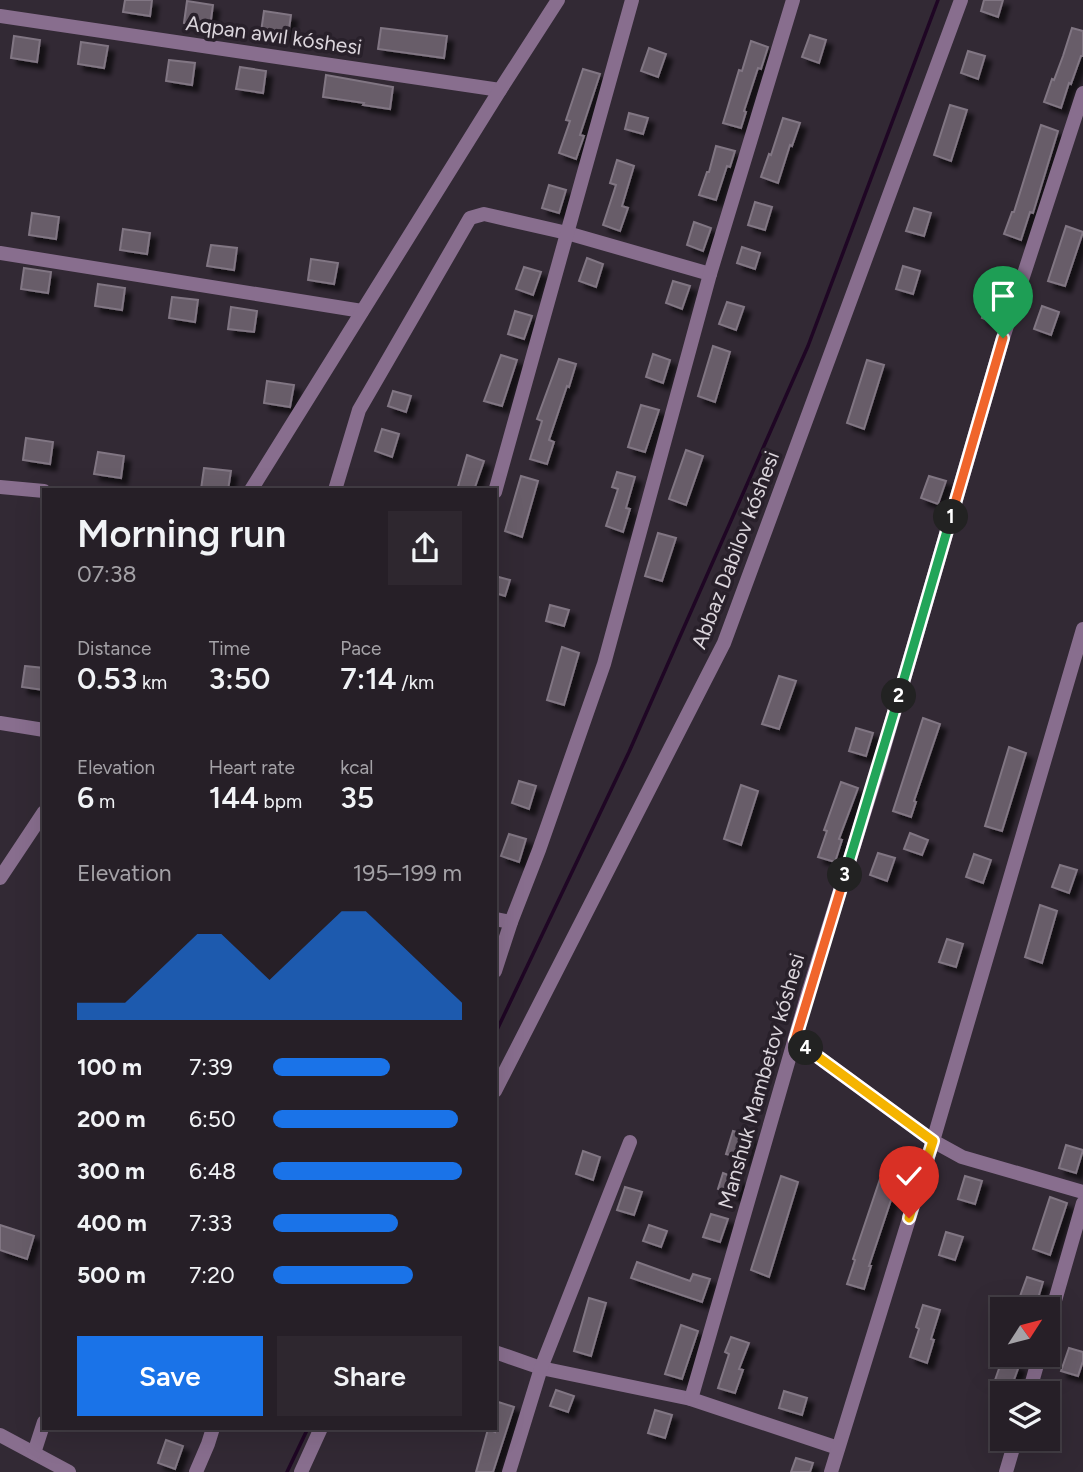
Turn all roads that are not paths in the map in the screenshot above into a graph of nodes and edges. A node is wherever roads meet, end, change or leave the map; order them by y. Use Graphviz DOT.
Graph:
graph roads {
  1 [pos="558,0"];
  2 [pos="632,0"];
  3 [pos="793,0"];
  4 [pos="961,0"];
  5 [pos="0,16"];
  6 [pos="500,90"];
  7 [pos="1083,93"];
  8 [pos="567,233"];
  9 [pos="0,253"];
  10 [pos="710,274"];
  11 [pos="362,311"];
  12 [pos="0,486"];
  13 [pos="252,488"];
  14 [pos="336,488"];
  15 [pos="496,488"];
  16 [pos="42,491"];
  17 [pos="1083,629"];
  18 [pos="0,723"];
  19 [pos="42,730"];
  20 [pos="42,815"];
  21 [pos="0,878"];
  22 [pos="497,919"];
  23 [pos="511,922"];
  24 [pos="497,965"];
  25 [pos="795,1040"];
  26 [pos="497,1087"];
  27 [pos="933,1141"];
  28 [pos="630,1142"];
  29 [pos="1083,1192"];
  30 [pos="1083,1203"];
  31 [pos="1056,1297"];
  32 [pos="497,1353"];
  33 [pos="541,1368"];
  34 [pos="691,1399"];
  35 [pos="42,1428"];
  36 [pos="212,1430"];
  37 [pos="320,1430"];
  38 [pos="0,1434"];
  39 [pos="838,1448"];
  40 [pos="1012,1451"];
  41 [pos="34,1453"];
  42 [pos="69,1472"];
  43 [pos="196,1472"];
  44 [pos="301,1472"];
  45 [pos="509,1472"];
  46 [pos="831,1472"];
  47 [pos="1006,1472"];
  1 -- 6 [label="street"];
  2 -- 8 [label="street"];
  3 -- 10 [label="street"];
  4 -- 26 [label="street, Abbaz Dabilov kóshesi"];
  5 -- 6 [label="street, Aqpan awıl kóshesi"];
  6 -- 11 [label="street"];
  7 -- 25 [label="street, Manshuk Mambetov kóshesi"];
  8 -- 10 [label="street"];
  8 -- 14 [label="street"];
  8 -- 15 [label="street"];
  9 -- 11 [label="street"];
  10 -- 23 [label="street"];
  11 -- 13 [label="street"];
  12 -- 16 [label="street"];
  17 -- 27 [label="street"];
  18 -- 19 [label="street"];
  20 -- 21 [label="street"];
  22 -- 23 [label="street"];
  23 -- 24 [label="street"];
  25 -- 27 [label="street"];
  25 -- 34 [label="street, Manshuk Mambetov kóshesi"];
  27 -- 29 [label="street"];
  27 -- 39 [label="street"];
  28 -- 33 [label="street"];
  30 -- 31 [label="street"];
  32 -- 33 [label="street"];
  33 -- 34 [label="street"];
  33 -- 45 [label="street"];
  34 -- 39 [label="street"];
  35 -- 41 [label="street"];
  36 -- 43 [label="street"];
  37 -- 44 [label="street"];
  38 -- 41 [label="street"];
  39 -- 46 [label="street"];
  40 -- 47 [label="street"];
  41 -- 42 [label="street"];
}
